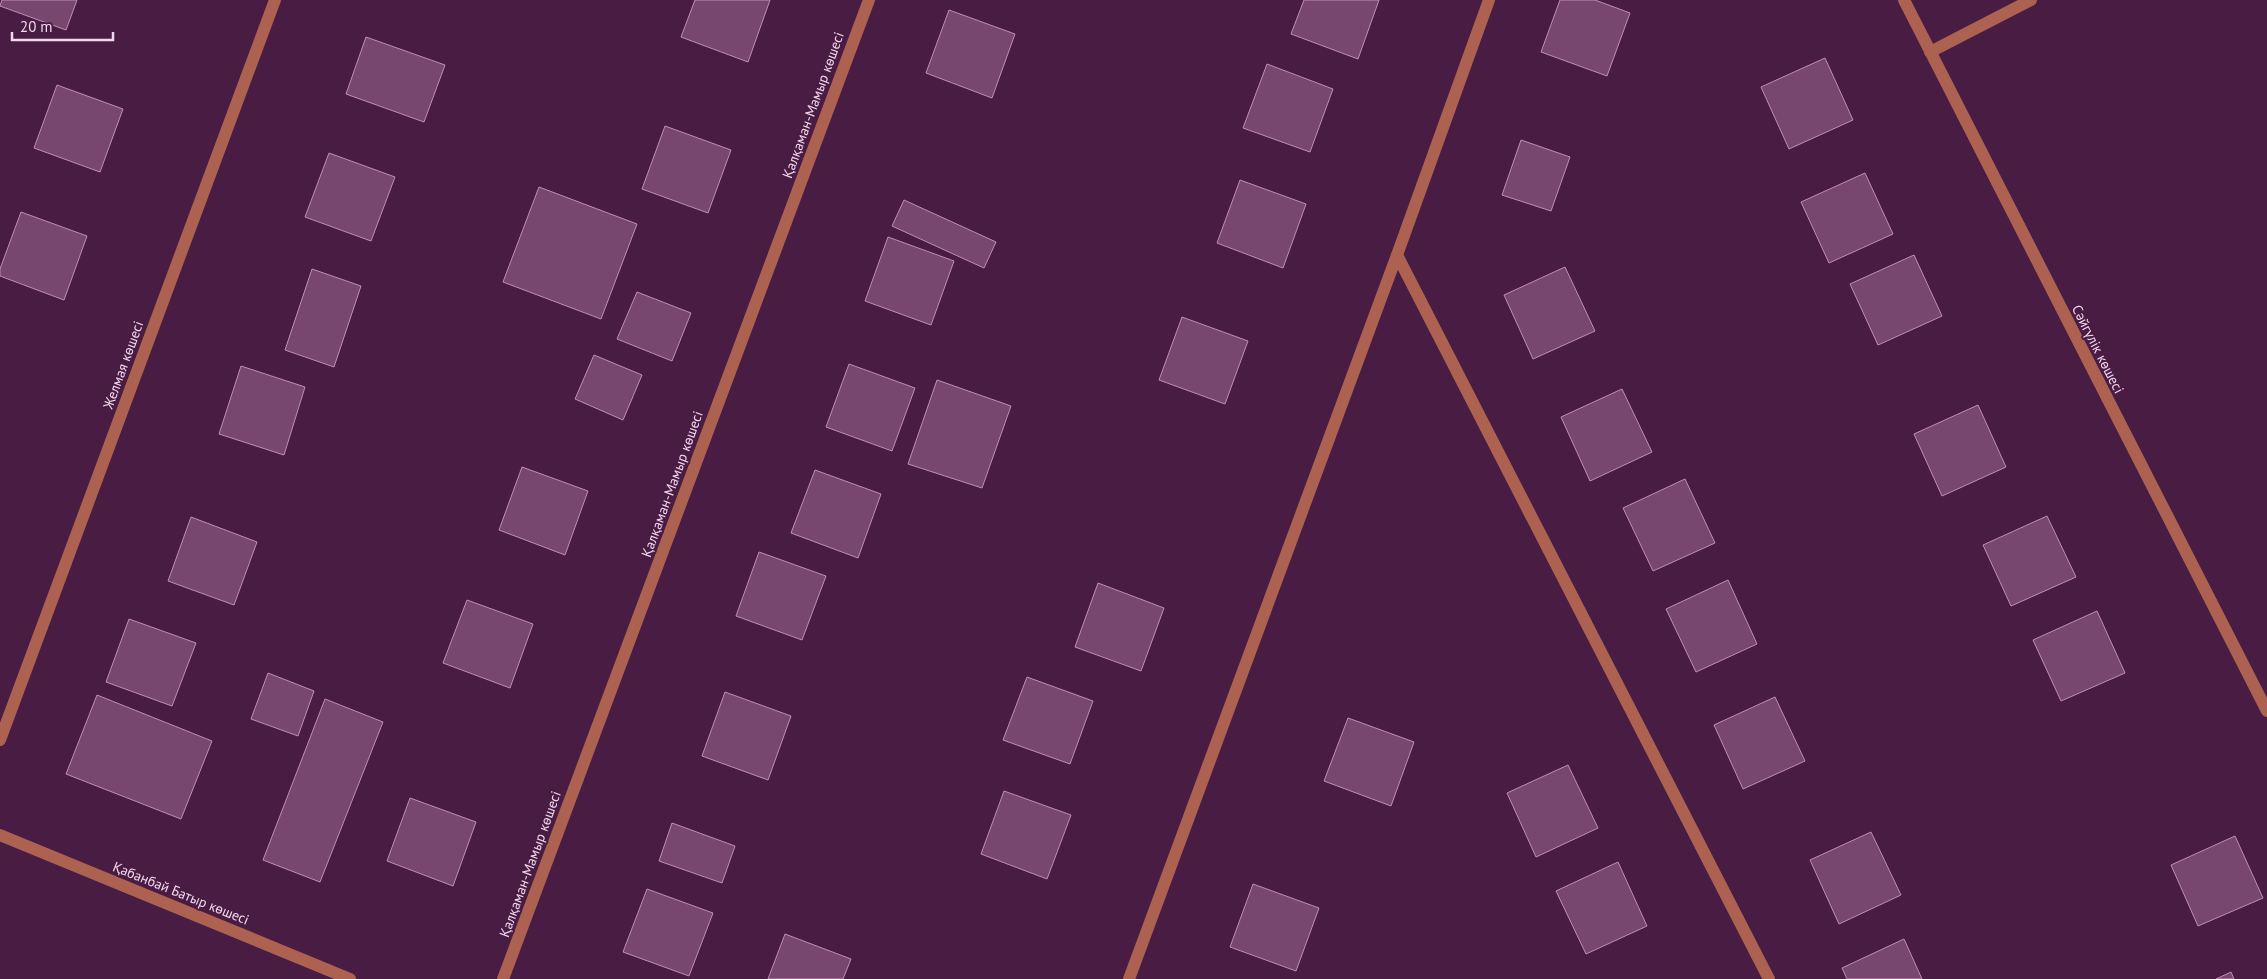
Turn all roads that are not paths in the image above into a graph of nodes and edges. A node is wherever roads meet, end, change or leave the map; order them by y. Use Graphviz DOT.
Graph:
graph roads {
  1 [pos="275,0"];
  2 [pos="869,0"];
  3 [pos="1489,0"];
  4 [pos="1904,0"];
  5 [pos="2031,0"];
  6 [pos="1930,52"];
  7 [pos="1397,255"];
  8 [pos="2267,711"];
  9 [pos="0,740"];
  10 [pos="0,835"];
  11 [pos="350,979"];
  12 [pos="503,979"];
  13 [pos="1129,979"];
  14 [pos="1769,979"];
  1 -- 9 [label="street, Желмая көшесі"];
  2 -- 12 [label="street, Қалқаман-Мамыр көшесі"];
  3 -- 7 [label="street"];
  4 -- 6 [label="street, Сәйгүлік көшесі"];
  5 -- 6 [label="street"];
  6 -- 8 [label="street, Сәйгүлік көшесі"];
  7 -- 13 [label="street"];
  7 -- 14 [label="street"];
  10 -- 11 [label="street, Қабанбай Батыр көшесі"];
}
